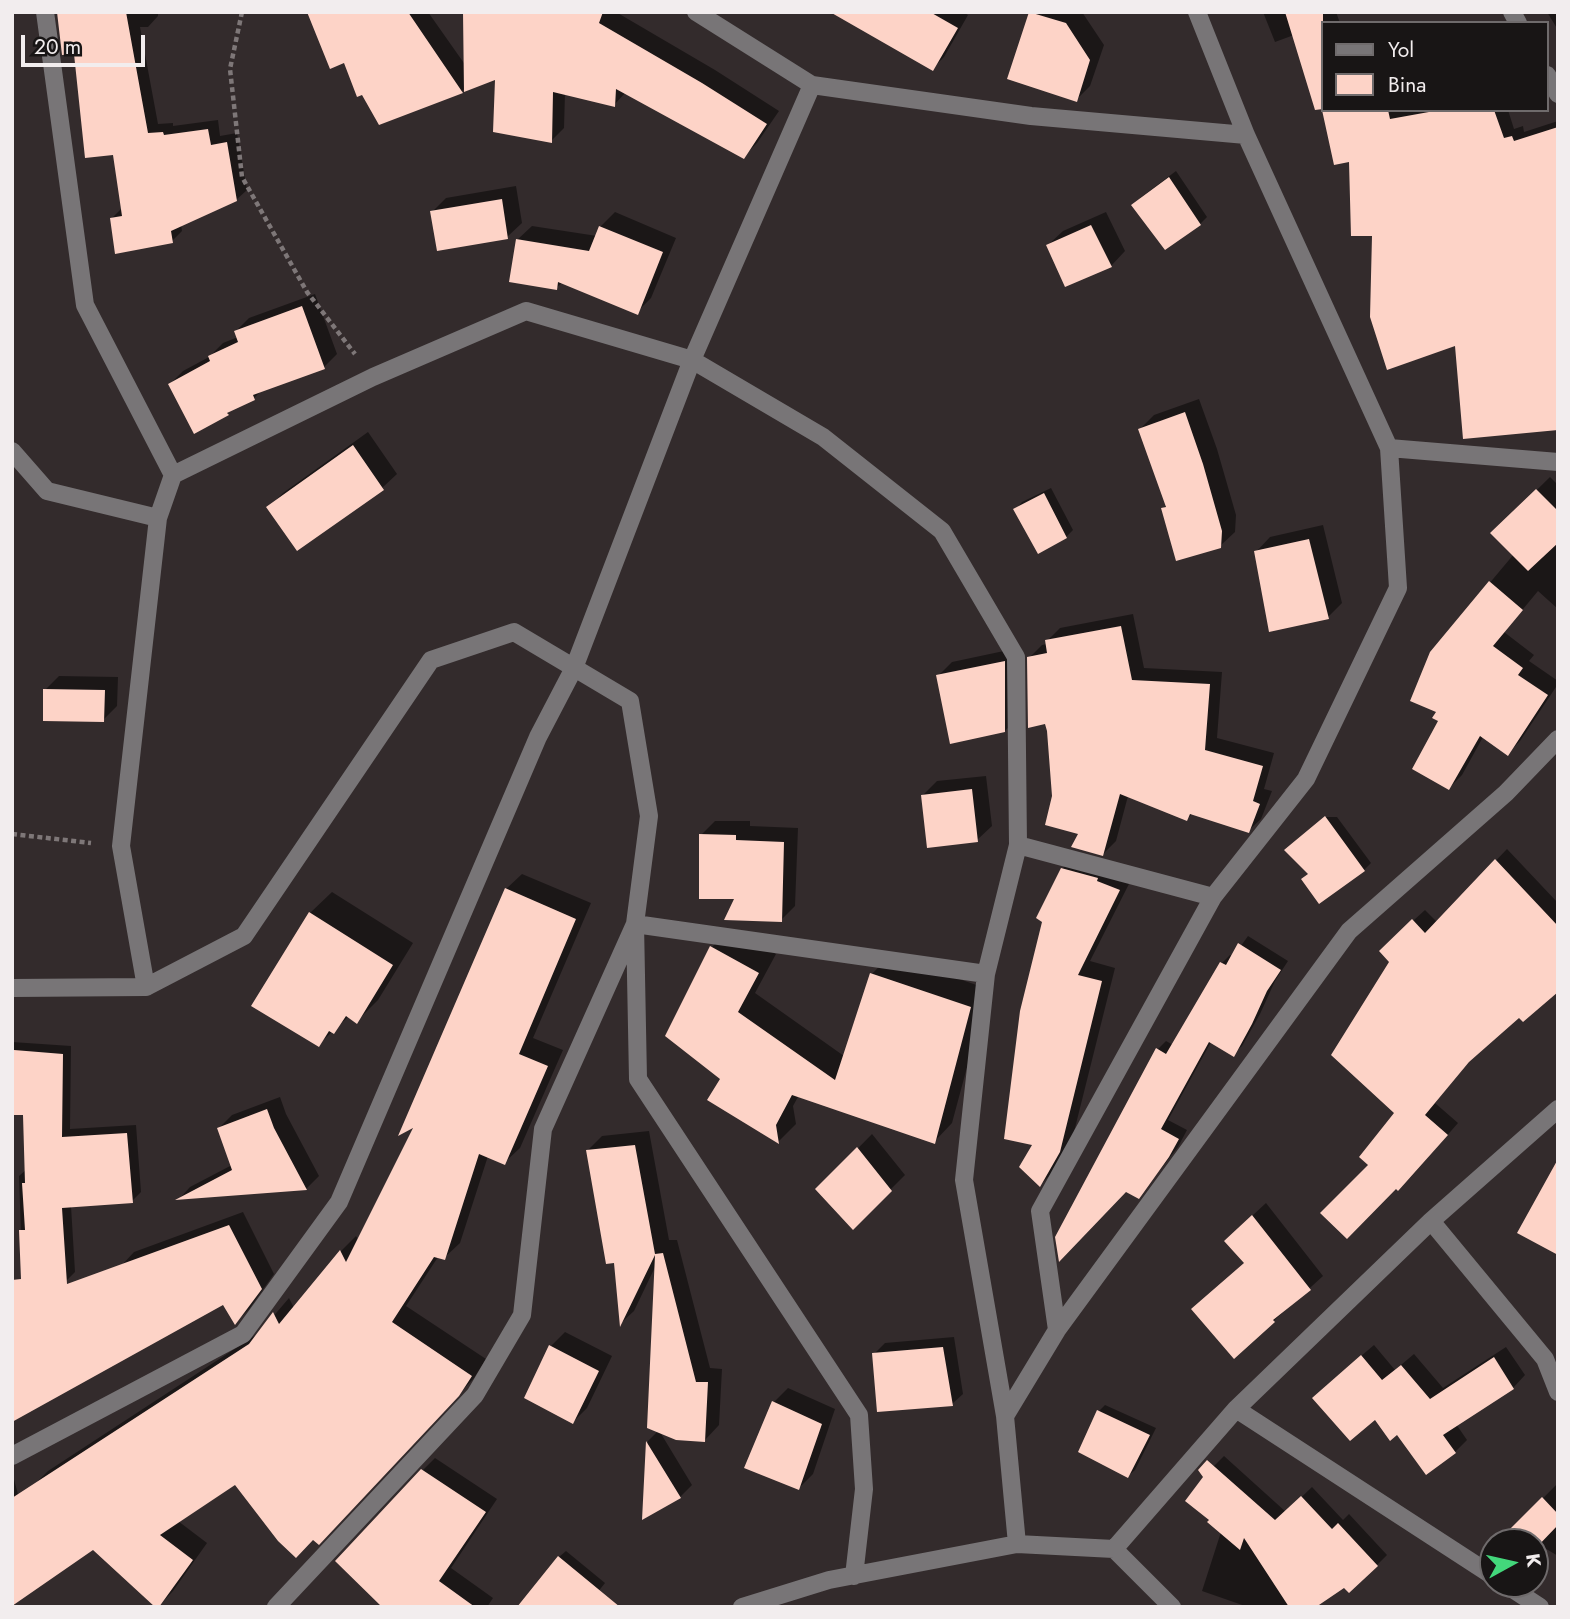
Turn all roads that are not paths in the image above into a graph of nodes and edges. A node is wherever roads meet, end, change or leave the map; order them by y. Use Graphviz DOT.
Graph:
graph roads {
  1 [pos="45,12"];
  2 [pos="696,12"];
  3 [pos="1197,12"];
  4 [pos="1549,78"];
  5 [pos="812,85"];
  6 [pos="1558,94"];
  7 [pos="1247,135"];
  8 [pos="692,360"];
  9 [pos="1389,448"];
  10 [pos="12,451"];
  11 [pos="1558,462"];
  12 [pos="173,474"];
  13 [pos="158,518"];
  14 [pos="574,667"];
  15 [pos="1558,738"];
  16 [pos="1018,845"];
  17 [pos="1213,897"];
  18 [pos="635,924"];
  19 [pos="986,974"];
  20 [pos="146,987"];
  21 [pos="12,988"];
  22 [pos="1558,1109"];
  23 [pos="1431,1221"];
  24 [pos="1057,1330"];
  25 [pos="1558,1392"];
  26 [pos="1236,1409"];
  27 [pos="1005,1416"];
  28 [pos="12,1456"];
  29 [pos="1017,1544"];
  30 [pos="1114,1549"];
  31 [pos="1479,1567"];
  32 [pos="854,1576"];
  33 [pos="276,1607"];
  34 [pos="742,1607"];
  35 [pos="1172,1607"];
  1 -- 12 [label="street"];
  2 -- 5 [label="street"];
  3 -- 7 [label="street"];
  4 -- 6 [label="street"];
  5 -- 7 [label="street"];
  5 -- 8 [label="street"];
  7 -- 9 [label="street"];
  8 -- 12 [label="street"];
  8 -- 14 [label="street"];
  8 -- 16 [label="street"];
  9 -- 11 [label="street"];
  9 -- 17 [label="street"];
  10 -- 13 [label="street"];
  12 -- 13 [label="street"];
  13 -- 20 [label="street"];
  14 -- 18 [label="street"];
  14 -- 20 [label="street"];
  14 -- 28 [label="street"];
  15 -- 24 [label="street"];
  16 -- 17 [label="street"];
  16 -- 19 [label="street"];
  17 -- 24 [label="street"];
  18 -- 19 [label="street"];
  18 -- 32 [label="street"];
  18 -- 33 [label="street"];
  19 -- 27 [label="street"];
  20 -- 21 [label="street"];
  22 -- 23 [label="street"];
  23 -- 25 [label="street"];
  23 -- 26 [label="street"];
  24 -- 27 [label="street"];
  26 -- 30 [label="street"];
  26 -- 31 [label="street"];
  27 -- 29 [label="street"];
  29 -- 30 [label="street"];
  29 -- 32 [label="street"];
  30 -- 35 [label="street"];
  32 -- 34 [label="street"];
}
